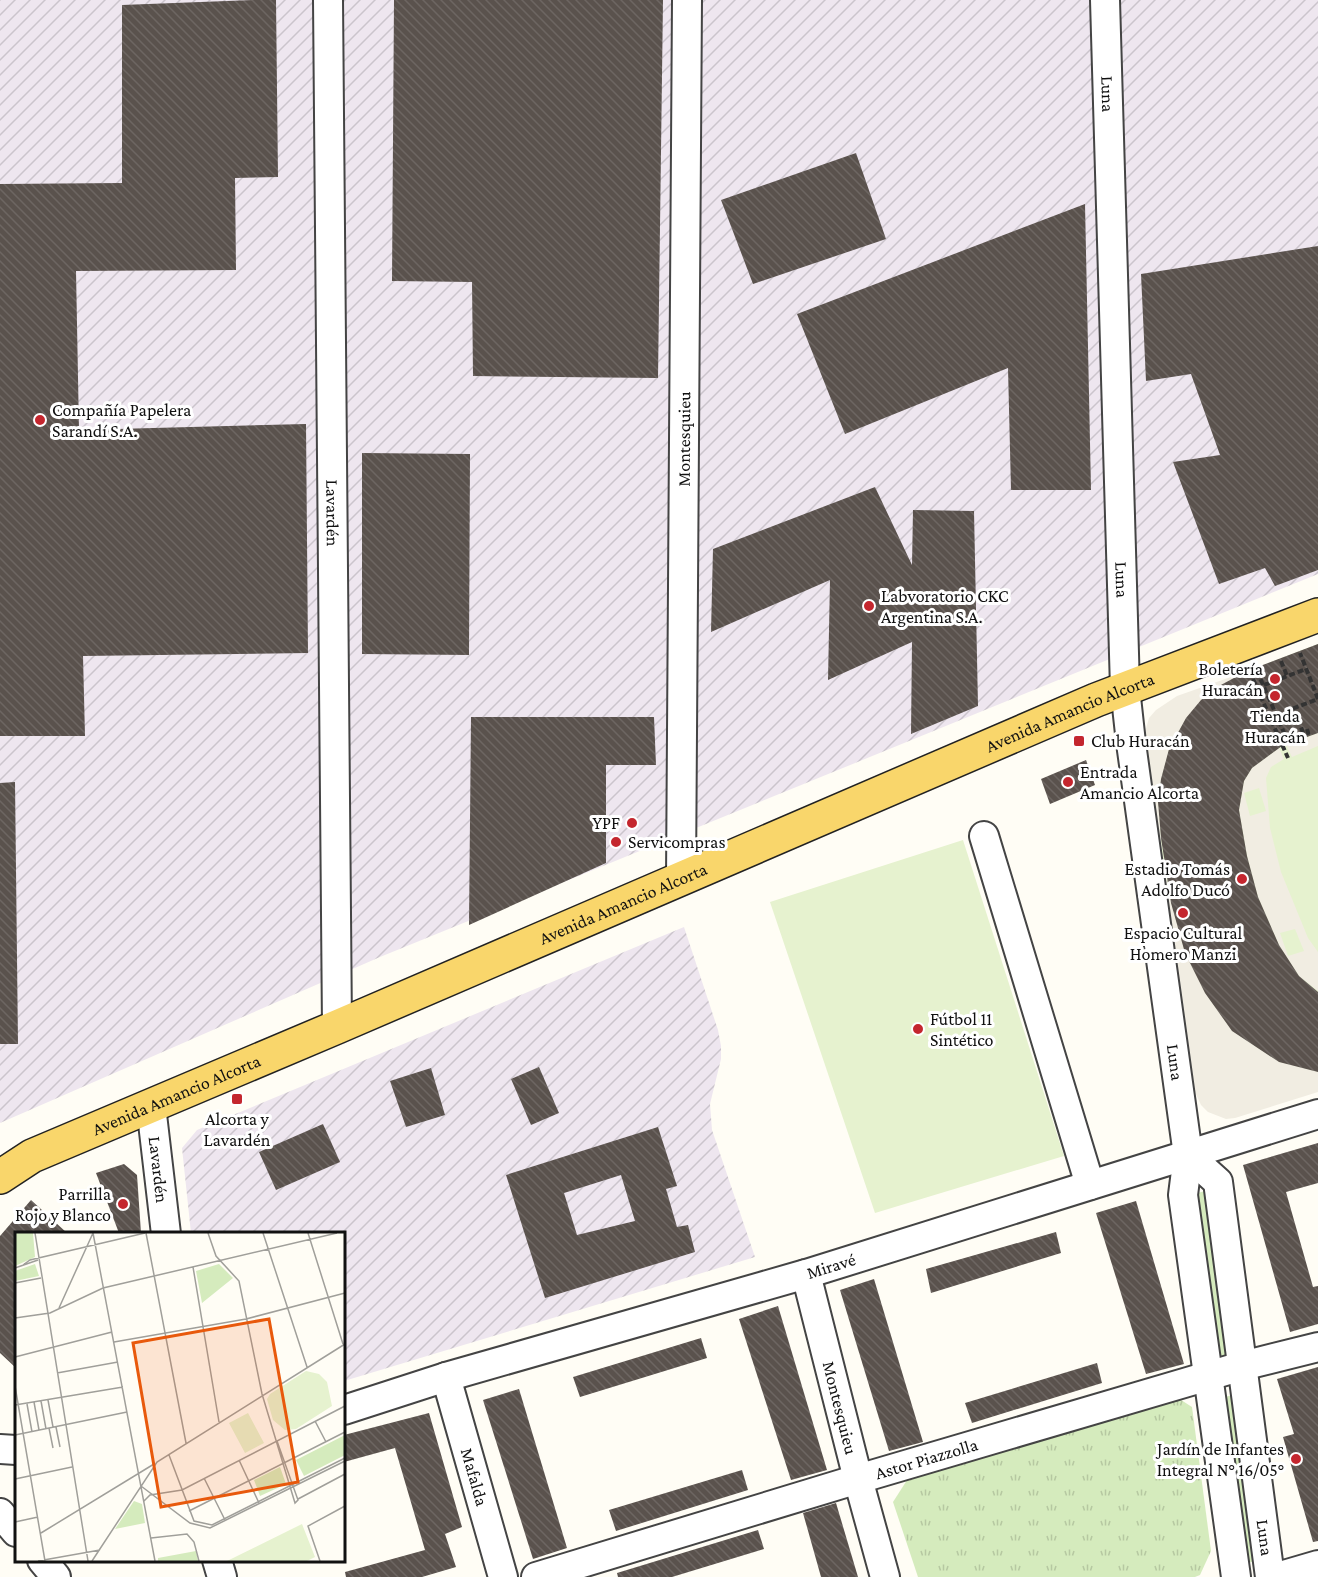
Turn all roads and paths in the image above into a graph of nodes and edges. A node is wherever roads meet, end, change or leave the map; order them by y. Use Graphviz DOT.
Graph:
graph roads {
  1 [pos="328,0"];
  2 [pos="687,0"];
  3 [pos="1105,0"];
  4 [pos="1318,615"];
  5 [pos="1299,653"];
  6 [pos="1281,661"];
  7 [pos="1306,669"];
  8 [pos="1257,671"];
  9 [pos="1287,676"];
  10 [pos="1253,679"];
  11 [pos="1264,685"];
  12 [pos="1125,688"];
  13 [pos="1276,715"];
  14 [pos="1298,719"];
  15 [pos="1307,729"];
  16 [pos="1289,744"];
  17 [pos="1288,758"];
  18 [pos="984,836"];
  19 [pos="681,879"];
  20 [pos="337,1027"];
  21 [pos="151,1106"];
  22 [pos="1318,1114"];
  23 [pos="1188,1155"];
  24 [pos="32,1156"];
  25 [pos="0,1168"];
  26 [pos="0,1177"];
  27 [pos="1090,1185"];
  28 [pos="166,1232"];
  29 [pos="806,1274"];
  30 [pos="1318,1347"];
  31 [pos="1242,1366"];
  32 [pos="446,1377"];
  33 [pos="1208,1377"];
  34 [pos="345,1410"];
  35 [pos="0,1449"];
  36 [pos="15,1450"];
  37 [pos="858,1479"];
  38 [pos="0,1513"];
  39 [pos="15,1531"];
  40 [pos="44,1562"];
  41 [pos="218,1562"];
  42 [pos="1318,1565"];
  43 [pos="56,1577"];
  44 [pos="222,1577"];
  45 [pos="503,1577"];
  46 [pos="536,1577"];
  47 [pos="885,1577"];
  48 [pos="1236,1577"];
  49 [pos="1270,1577"];
  50 [pos="1277,1577"];
  1 -- 20 [label="street, Lavardén"];
  2 -- 19 [label="street, Montesquieu"];
  3 -- 12 [label="street, Luna"];
  4 -- 12 [label="main road, Avenida Amancio Alcorta"];
  5 -- 7 [label="path"];
  6 -- 9 [label="path"];
  7 -- 9 [label="path"];
  7 -- 13 [label="path"];
  8 -- 11 [label="path"];
  9 -- 11 [label="path"];
  10 -- 17 [label="path"];
  11 -- 13 [label="path"];
  12 -- 19 [label="main road, Avenida Amancio Alcorta"];
  12 -- 23 [label="street, Luna"];
  13 -- 16 [label="path"];
  14 -- 15 [label="path"];
  18 -- 27 [label="street"];
  19 -- 20 [label="main road, Avenida Amancio Alcorta"];
  20 -- 21 [label="main road, Avenida Amancio Alcorta"];
  21 -- 24 [label="main road, Avenida Amancio Alcorta"];
  21 -- 28 [label="street, Lavardén"];
  22 -- 23 [label="street, Miravé"];
  23 -- 27 [label="street, Miravé"];
  23 -- 31 [label="street, Luna"];
  23 -- 33 [label="street, Luna"];
  24 -- 25 [label="street"];
  24 -- 26 [label="main road, Avenida Amancio Alcorta"];
  27 -- 29 [label="street, Miravé"];
  29 -- 32 [label="street, Miravé"];
  29 -- 37 [label="street, Montesquieu"];
  30 -- 31 [label="street, Astor Piazzolla"];
  31 -- 33 [label="street, Astor Piazzolla"];
  31 -- 49 [label="street, Luna"];
  32 -- 34 [label="street, Miravé"];
  32 -- 45 [label="street, Mafalda"];
  33 -- 37 [label="street, Astor Piazzolla"];
  33 -- 48 [label="street, Luna"];
  35 -- 36 [label="street"];
  37 -- 46 [label="street, Astor Piazzolla"];
  37 -- 47 [label="street, Montesquieu"];
  38 -- 39 [label="street"];
  40 -- 43 [label="street"];
  41 -- 44 [label="street"];
  42 -- 50 [label="street"];
}
